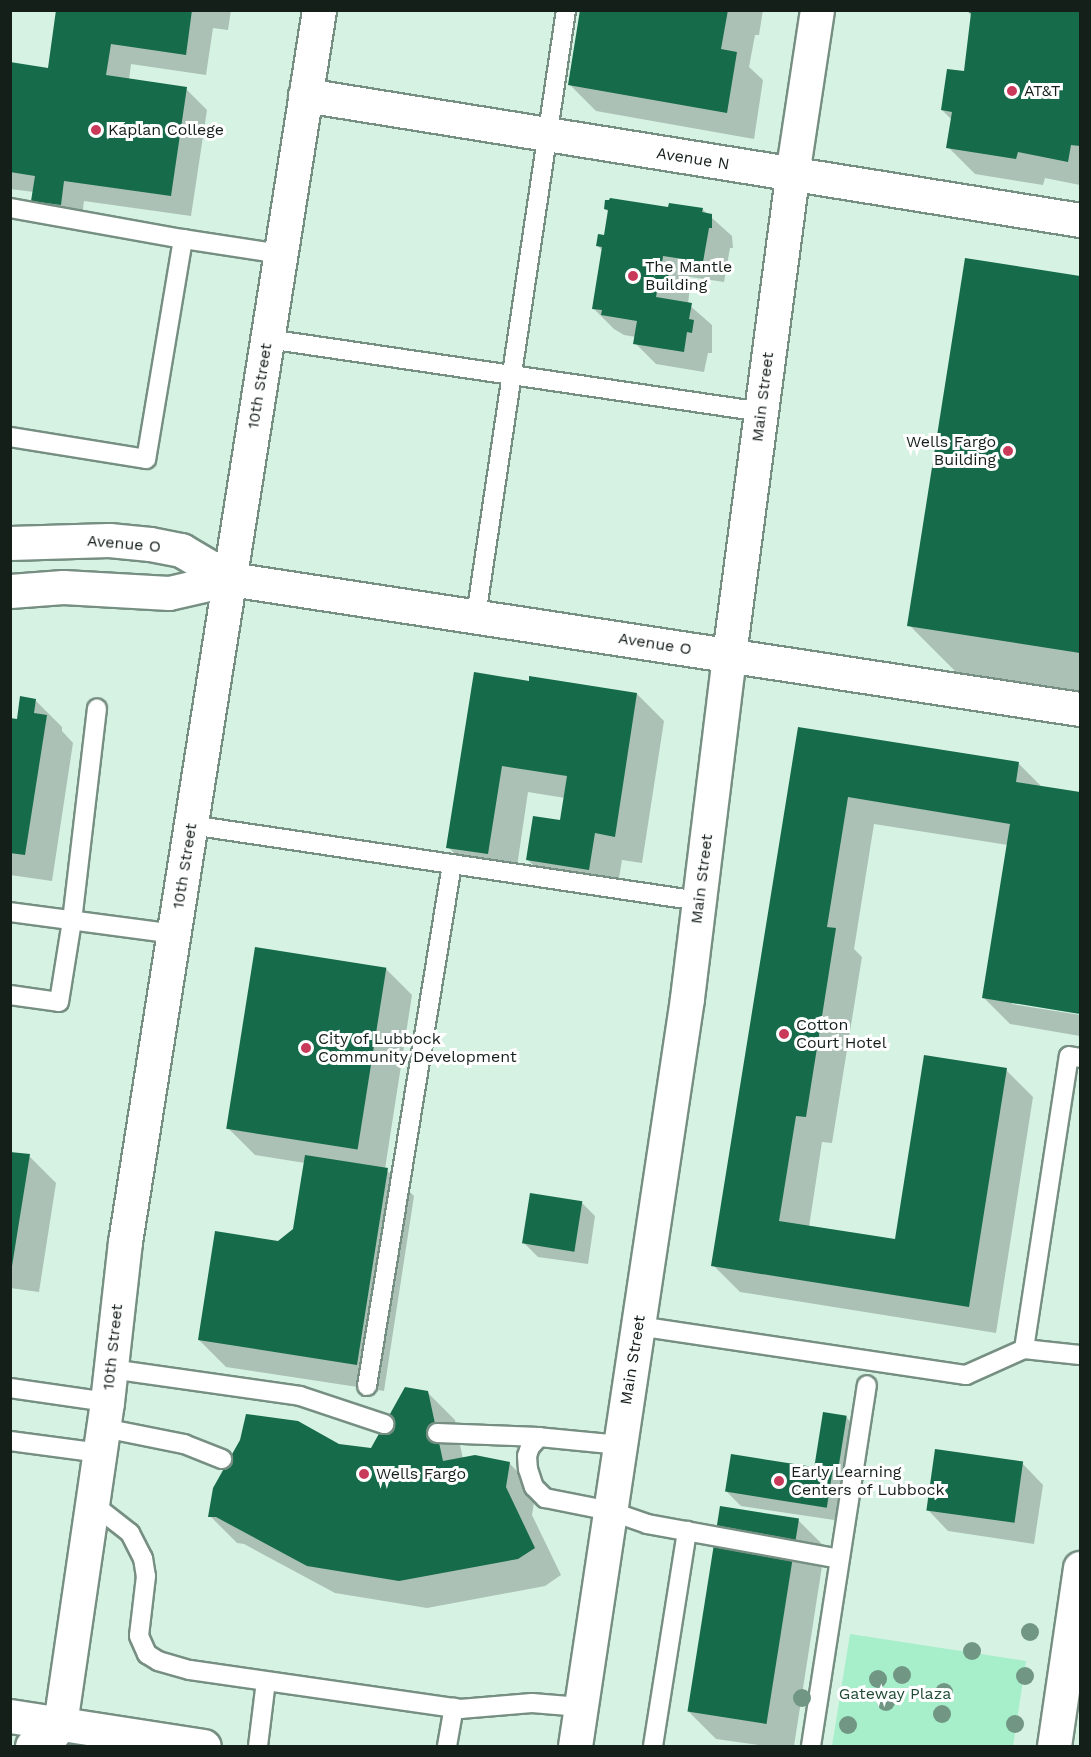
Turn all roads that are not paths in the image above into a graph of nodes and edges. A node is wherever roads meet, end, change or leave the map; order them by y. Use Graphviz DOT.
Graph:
graph roads {
  1 [pos="319,10"];
  2 [pos="566,10"];
  3 [pos="817,10"];
  4 [pos="305,95"];
  5 [pos="547,135"];
  6 [pos="792,175"];
  7 [pos="10,208"];
  8 [pos="1080,220"];
  9 [pos="183,239"];
  10 [pos="281,254"];
  11 [pos="268,339"];
  12 [pos="512,375"];
  13 [pos="761,412"];
  14 [pos="10,436"];
  15 [pos="10,543"];
  16 [pos="230,579"];
  17 [pos="10,591"];
  18 [pos="476,616"];
  19 [pos="729,655"];
  20 [pos="97,708"];
  21 [pos="1080,709"];
  22 [pos="191,825"];
  23 [pos="452,864"];
  24 [pos="699,901"];
  25 [pos="10,912"];
  26 [pos="72,921"];
  27 [pos="174,934"];
  28 [pos="10,994"];
  29 [pos="1080,1058"];
  30 [pos="638,1326"];
  31 [pos="1024,1349"];
  32 [pos="1080,1355"];
  33 [pos="111,1370"];
  34 [pos="867,1385"];
  35 [pos="367,1386"];
  36 [pos="10,1388"];
  37 [pos="384,1424"];
  38 [pos="104,1428"];
  39 [pos="437,1433"];
  40 [pos="539,1437"];
  41 [pos="10,1441"];
  42 [pos="620,1445"];
  43 [pos="222,1459"];
  44 [pos="93,1504"];
  45 [pos="610,1510"];
  46 [pos="687,1532"];
  47 [pos="839,1560"];
  48 [pos="1080,1568"];
  49 [pos="266,1681"];
  50 [pos="581,1707"];
  51 [pos="454,1708"];
  52 [pos="10,1716"];
  53 [pos="60,1724"];
  54 [pos="10,1744"];
  55 [pos="27,1746"];
  56 [pos="32,1746"];
  57 [pos="204,1746"];
  58 [pos="258,1746"];
  59 [pos="447,1746"];
  60 [pos="575,1746"];
  61 [pos="653,1746"];
  62 [pos="811,1746"];
  63 [pos="1054,1746"];
  1 -- 4 [label="main road, 10th Street"];
  2 -- 5 [label="lane"];
  3 -- 6 [label="main road, Main Street"];
  4 -- 5 [label="main road, Avenue N"];
  4 -- 10 [label="main road, 10th Street"];
  5 -- 6 [label="main road, Avenue N"];
  5 -- 12 [label="lane"];
  6 -- 8 [label="main road, Avenue N"];
  6 -- 13 [label="main road, Main Street"];
  7 -- 9 [label="lane"];
  9 -- 10 [label="lane"];
  9 -- 14 [label="lane"];
  10 -- 11 [label="main road, 10th Street"];
  11 -- 12 [label="lane"];
  11 -- 16 [label="main road, 10th Street"];
  12 -- 13 [label="lane"];
  12 -- 18 [label="lane"];
  13 -- 19 [label="main road, Main Street"];
  15 -- 16 [label="main road, Avenue O"];
  16 -- 17 [label="main road, Avenue O"];
  16 -- 18 [label="main road, Avenue O"];
  16 -- 22 [label="main road, 10th Street"];
  18 -- 19 [label="main road, Avenue O"];
  19 -- 21 [label="main road, Avenue O"];
  19 -- 24 [label="main road, Main Street"];
  20 -- 26 [label="lane"];
  22 -- 23 [label="lane"];
  22 -- 27 [label="main road, 10th Street"];
  23 -- 24 [label="lane"];
  23 -- 35 [label="lane"];
  24 -- 30 [label="main road, Main Street"];
  25 -- 26 [label="lane"];
  26 -- 27 [label="lane"];
  26 -- 28 [label="lane"];
  27 -- 33 [label="main road, 10th Street"];
  29 -- 31 [label="lane"];
  30 -- 31 [label="lane"];
  30 -- 42 [label="main road, Main Street"];
  31 -- 32 [label="lane"];
  33 -- 37 [label="lane"];
  33 -- 38 [label="main road, 10th Street"];
  34 -- 47 [label="lane"];
  36 -- 38 [label="lane"];
  38 -- 41 [label="lane"];
  38 -- 43 [label="lane"];
  38 -- 44 [label="main road, 10th Street"];
  39 -- 40 [label="lane"];
  40 -- 42 [label="lane"];
  40 -- 45 [label="lane"];
  42 -- 45 [label="main road, Main Street"];
  44 -- 49 [label="lane"];
  44 -- 53 [label="main road, 10th Street"];
  45 -- 46 [label="lane"];
  45 -- 50 [label="main road, Main Street"];
  46 -- 47 [label="lane"];
  46 -- 61 [label="lane"];
  47 -- 62 [label="lane"];
  48 -- 63 [label="main road"];
  49 -- 51 [label="lane"];
  49 -- 58 [label="lane"];
  50 -- 51 [label="lane"];
  50 -- 60 [label="main road, Main Street"];
  51 -- 59 [label="lane"];
  52 -- 53 [label="main road"];
  53 -- 56 [label="main road"];
  53 -- 57 [label="main road"];
  54 -- 55 [label="main road"];
}
